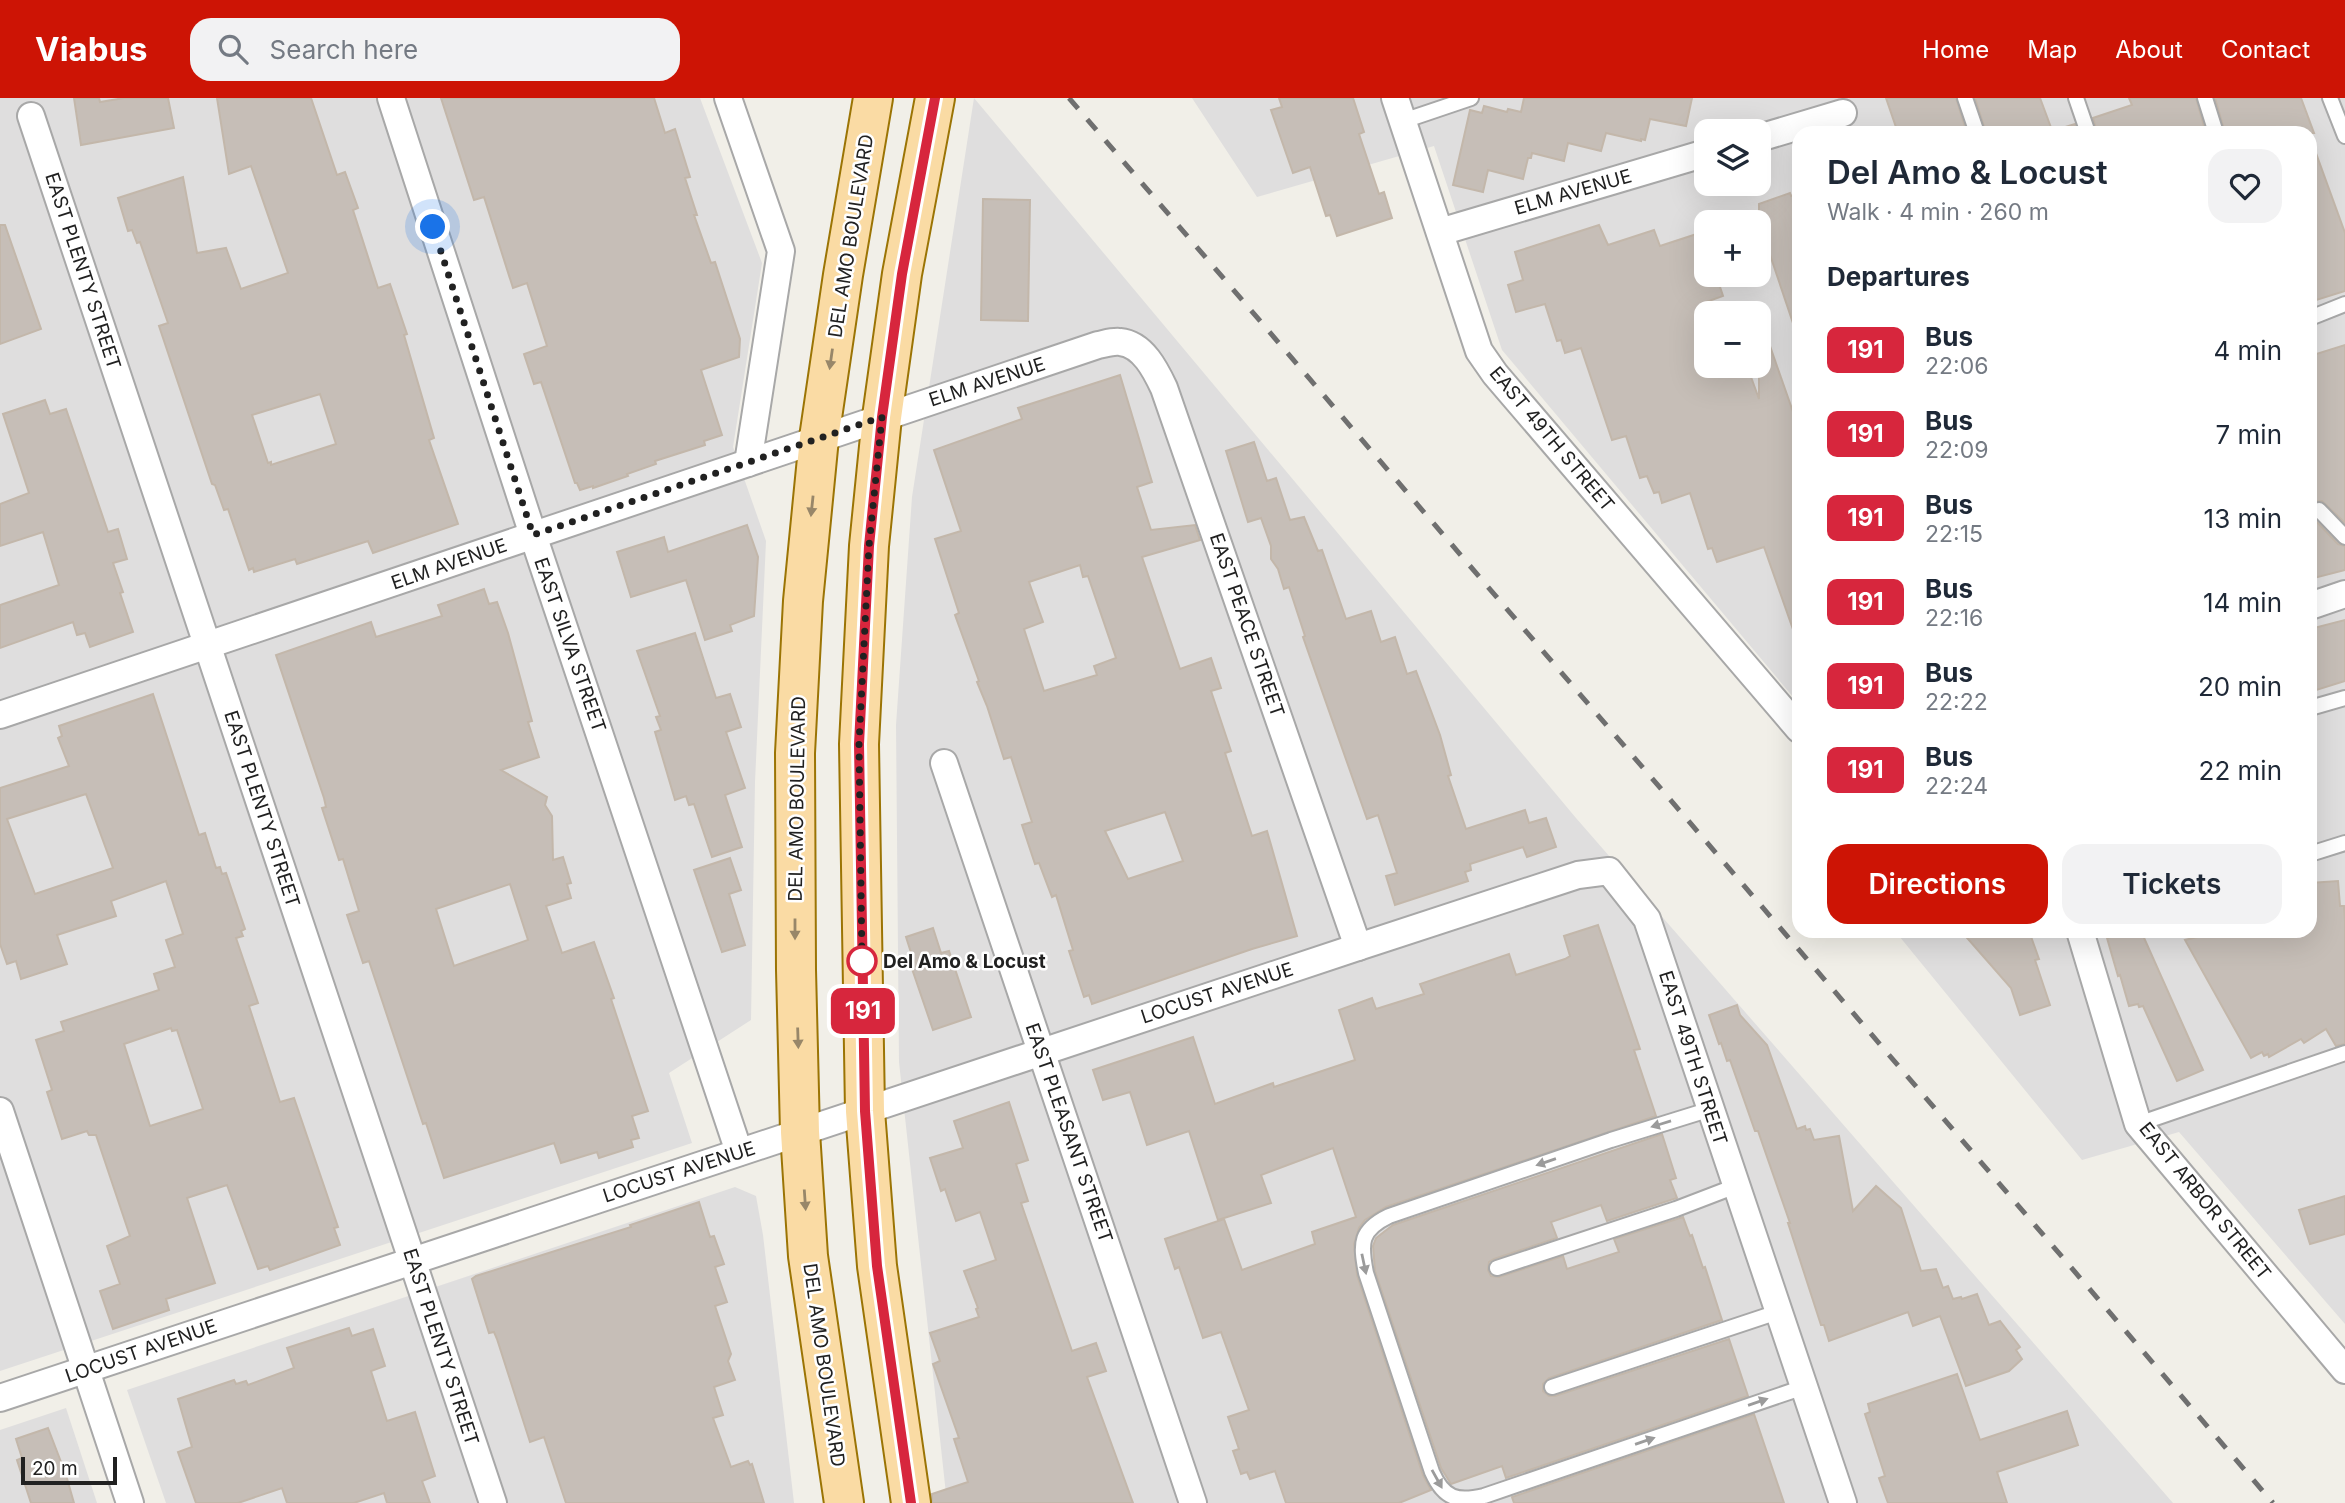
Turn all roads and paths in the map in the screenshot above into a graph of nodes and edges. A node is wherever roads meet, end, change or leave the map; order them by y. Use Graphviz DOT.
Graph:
graph roads {
  1 [pos="391,98"];
  2 [pos="729,98"];
  3 [pos="873,98"];
  4 [pos="935,98"];
  5 [pos="1471,98"];
  6 [pos="1965,98"];
  7 [pos="2076,98"];
  8 [pos="2204,98"];
  9 [pos="2330,98"];
  10 [pos="1399,109"];
  11 [pos="1843,115"];
  12 [pos="31,116"];
  13 [pos="1803,126"];
  14 [pos="1975,126"];
  15 [pos="2086,126"];
  16 [pos="2214,126"];
  17 [pos="1792,129"];
  18 [pos="1771,135"];
  19 [pos="2345,136"];
  20 [pos="1694,157"];
  21 [pos="1440,232"];
  22 [pos="2345,304"];
  23 [pos="2317,315"];
  24 [pos="1098,345"];
  25 [pos="882,417"];
  26 [pos="820,438"];
  27 [pos="748,463"];
  28 [pos="2317,510"];
  29 [pos="533,535"];
  30 [pos="2345,537"];
  31 [pos="2345,594"];
  32 [pos="2317,604"];
  33 [pos="208,645"];
  34 [pos="2345,698"];
  35 [pos="2317,706"];
  36 [pos="0,715"];
  37 [pos="1792,721"];
  38 [pos="944,764"];
  39 [pos="2345,843"];
  40 [pos="2317,852"];
  41 [pos="2082,938"];
  42 [pos="1358,947"];
  43 [pos="1041,1052"];
  44 [pos="2345,1053"];
  45 [pos="1711,1109"];
  46 [pos="0,1111"];
  47 [pos="865,1111"];
  48 [pos="2138,1124"];
  49 [pos="800,1132"];
  50 [pos="739,1152"];
  51 [pos="1736,1186"];
  52 [pos="412,1259"];
  53 [pos="1497,1268"];
  54 [pos="1778,1312"];
  55 [pos="86,1370"];
  56 [pos="2345,1370"];
  57 [pos="1552,1387"];
  58 [pos="1804,1387"];
  59 [pos="0,1398"];
  60 [pos="130,1503"];
  61 [pos="493,1503"];
  62 [pos="844,1503"];
  63 [pos="911,1503"];
  64 [pos="1193,1503"];
  65 [pos="1843,1503"];
  1 -- 29 [label="street, EAST SILVA STREET"];
  2 -- 27 [label="street"];
  3 -- 26 [label="main road, DEL AMO BOULEVARD, one-way"];
  4 -- 25 [label="main road"];
  5 -- 10 [label="lane"];
  6 -- 14 [label="lane"];
  7 -- 15 [label="lane"];
  8 -- 16 [label="lane"];
  9 -- 19 [label="lane"];
  10 -- 21 [label="street, EAST 49TH STREET"];
  11 -- 13 [label="street"];
  12 -- 33 [label="street, EAST PLENTY STREET"];
  17 -- 18 [label="street"];
  20 -- 21 [label="street, ELM AVENUE"];
  21 -- 37 [label="street, EAST 49TH STREET"];
  22 -- 23 [label="lane"];
  24 -- 25 [label="street, ELM AVENUE"];
  24 -- 42 [label="street, EAST PEACE STREET"];
  25 -- 26 [label="street, ELM AVENUE"];
  25 -- 47 [label="main road"];
  26 -- 27 [label="street, ELM AVENUE"];
  26 -- 49 [label="main road, DEL AMO BOULEVARD, one-way"];
  27 -- 29 [label="street, ELM AVENUE"];
  28 -- 30 [label="lane"];
  29 -- 33 [label="street, ELM AVENUE"];
  29 -- 50 [label="street, EAST SILVA STREET"];
  31 -- 32 [label="street"];
  33 -- 36 [label="street, ELM AVENUE"];
  33 -- 52 [label="street, EAST PLENTY STREET"];
  34 -- 35 [label="lane"];
  38 -- 43 [label="street, EAST PLEASANT STREET"];
  39 -- 40 [label="lane"];
  41 -- 48 [label="street, EAST ARBOR STREET"];
  42 -- 43 [label="street, LOCUST AVENUE"];
  42 -- 45 [label="street, EAST 49TH STREET"];
  43 -- 47 [label="street, LOCUST AVENUE"];
  43 -- 64 [label="street, EAST PLEASANT STREET"];
  44 -- 48 [label="lane"];
  45 -- 51 [label="street, EAST 49TH STREET"];
  45 -- 58 [label="lane, one-way"];
  46 -- 55 [label="street"];
  47 -- 49 [label="street, LOCUST AVENUE"];
  47 -- 63 [label="main road"];
  48 -- 56 [label="street, EAST ARBOR STREET"];
  49 -- 50 [label="street, LOCUST AVENUE"];
  49 -- 62 [label="main road, DEL AMO BOULEVARD, one-way"];
  50 -- 52 [label="street, LOCUST AVENUE"];
  51 -- 53 [label="lane"];
  51 -- 54 [label="street, EAST 49TH STREET"];
  52 -- 55 [label="street, LOCUST AVENUE"];
  52 -- 61 [label="street, EAST PLENTY STREET"];
  54 -- 57 [label="lane"];
  54 -- 58 [label="street, EAST 49TH STREET"];
  55 -- 59 [label="street, LOCUST AVENUE"];
  55 -- 60 [label="street"];
  58 -- 65 [label="street, EAST 49TH STREET"];
}
